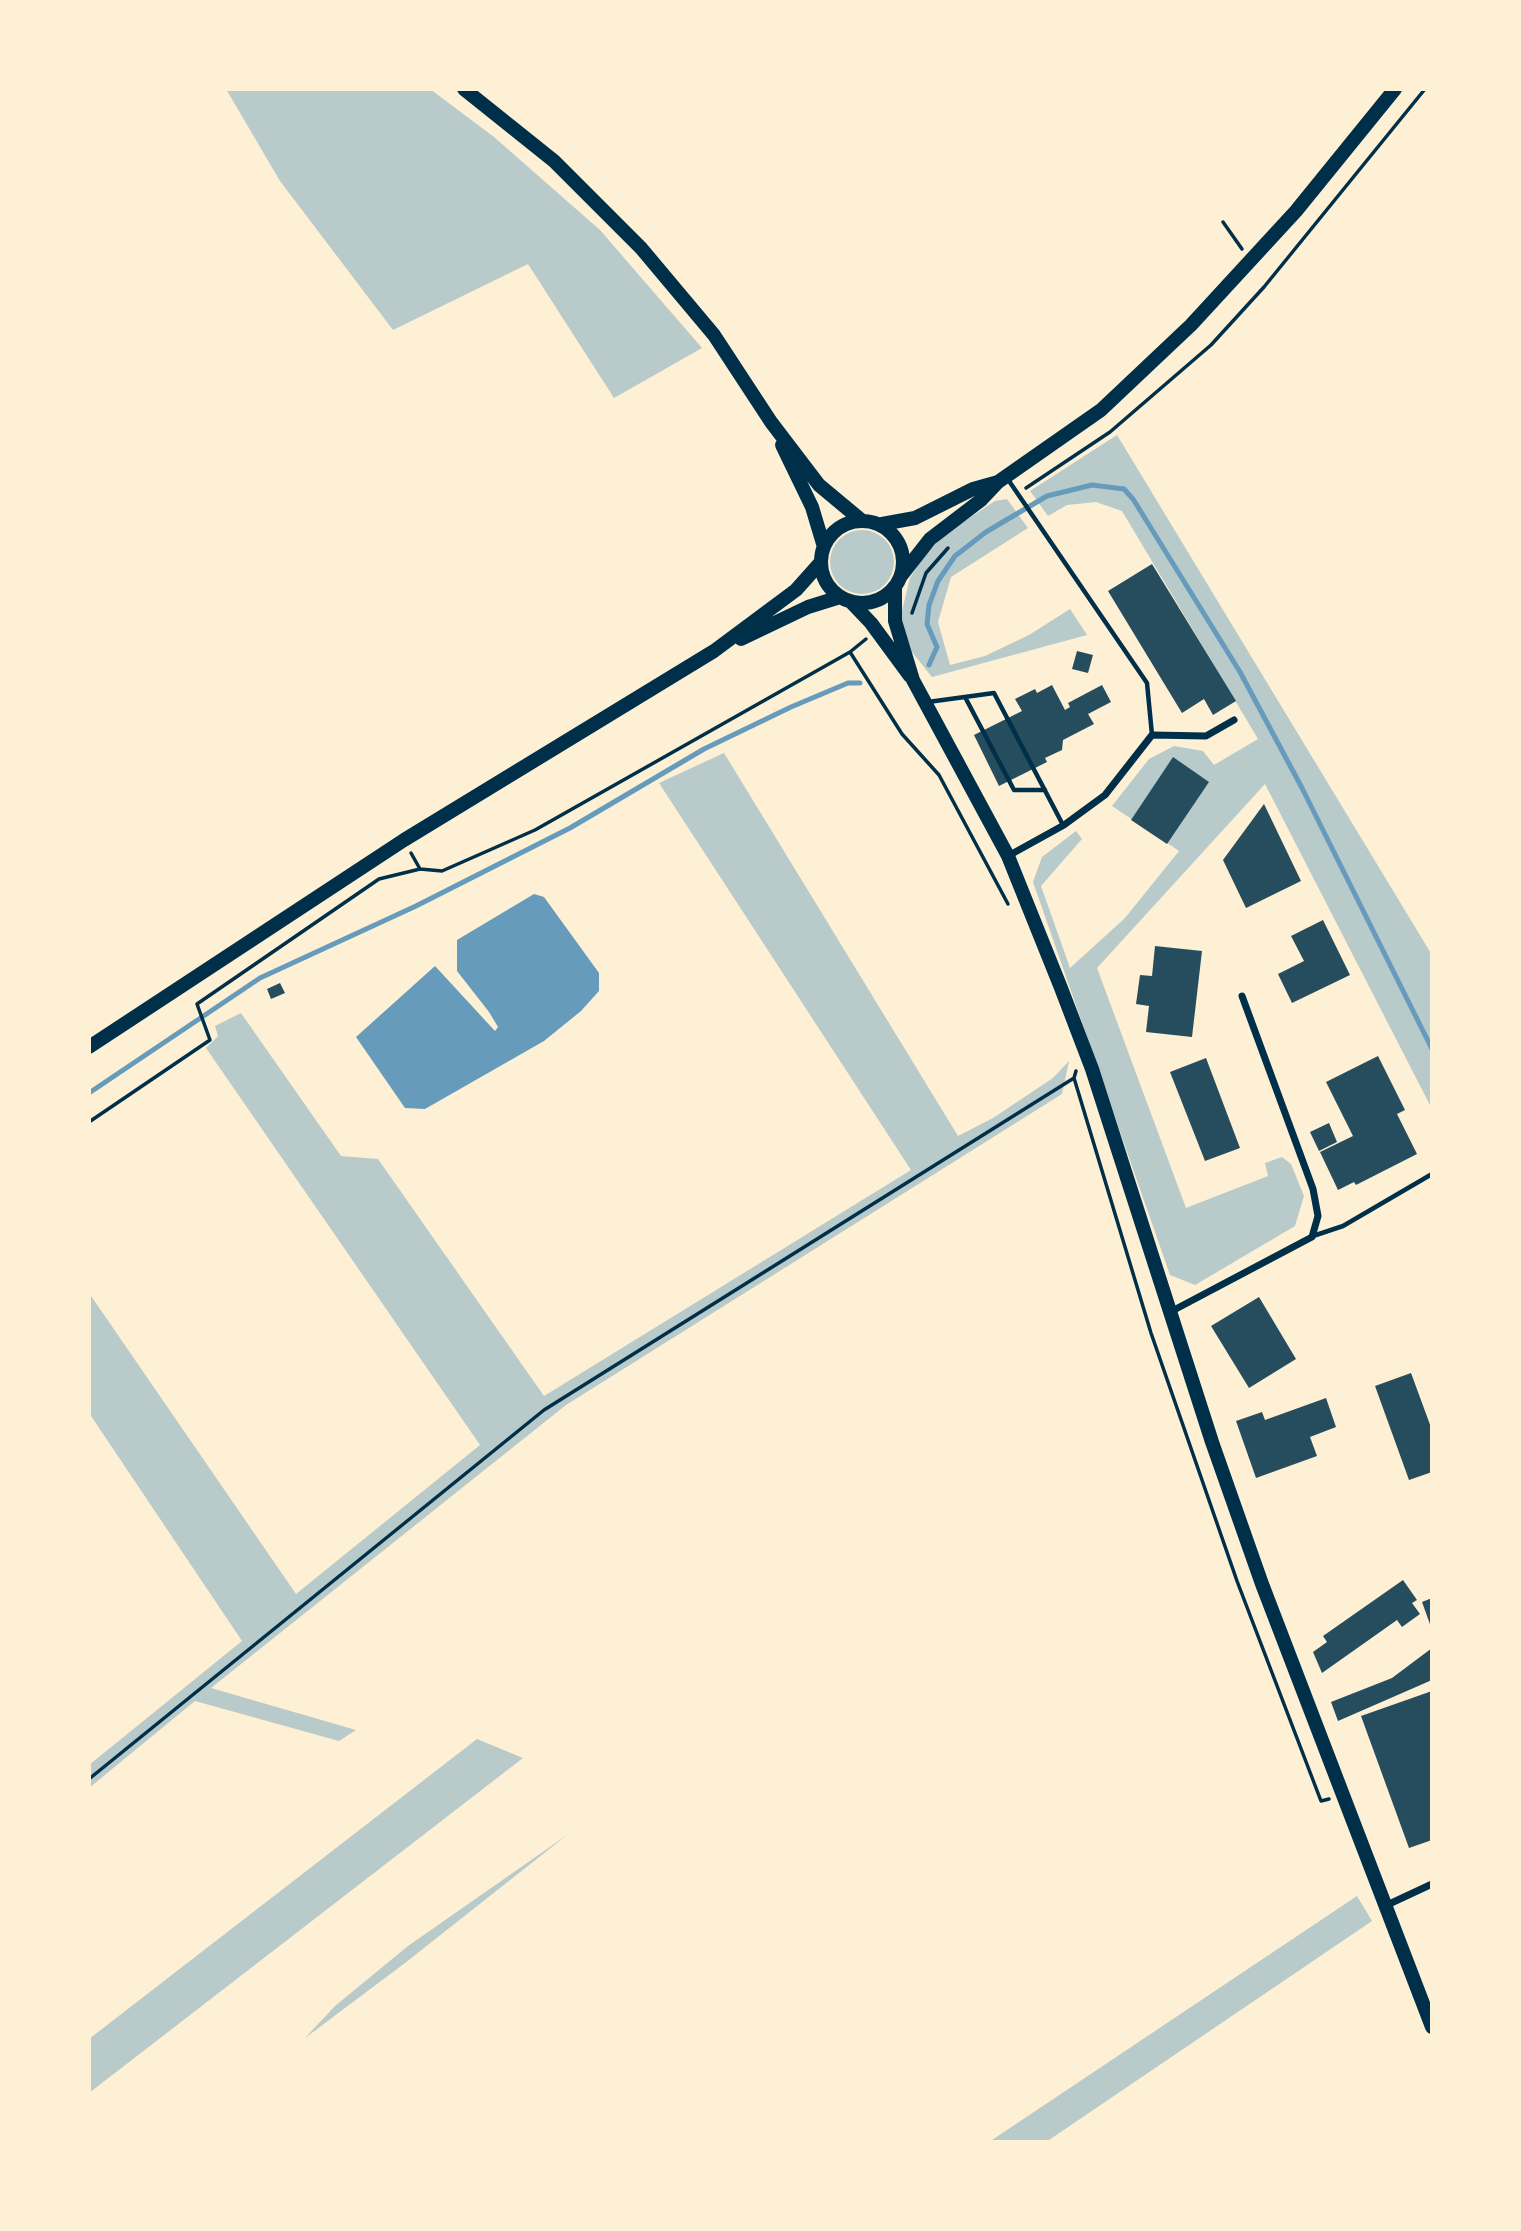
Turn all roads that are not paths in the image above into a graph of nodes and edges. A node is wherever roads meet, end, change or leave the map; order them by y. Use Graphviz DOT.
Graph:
graph roads {
  1 [pos="464,89"];
  2 [pos="1395,89"];
  3 [pos="771,422"];
  4 [pos="1002,479"];
  5 [pos="861,520"];
  6 [pos="882,524"];
  7 [pos="824,547"];
  8 [pos="821,562"];
  9 [pos="898,581"];
  10 [pos="846,600"];
  11 [pos="714,651"];
  12 [pos="913,680"];
  13 [pos="965,697"];
  14 [pos="925,703"];
  15 [pos="1234,720"];
  16 [pos="1152,735"];
  17 [pos="1045,790"];
  18 [pos="1064,825"];
  19 [pos="1008,856"];
  20 [pos="1242,996"];
  21 [pos="89,1047"];
  22 [pos="1432,1174"];
  23 [pos="1312,1237"];
  24 [pos="1172,1311"];
  25 [pos="1432,1884"];
  26 [pos="1387,1905"];
  27 [pos="1432,2026"];
  1 -- 3 [label="main road"];
  2 -- 4 [label="main road"];
  3 -- 5 [label="main road"];
  3 -- 7 [label="main road"];
  4 -- 6 [label="main road"];
  4 -- 9 [label="main road"];
  4 -- 16 [label="lane"];
  5 -- 6 [label="main road"];
  5 -- 7 [label="main road"];
  6 -- 9 [label="main road"];
  7 -- 8 [label="main road"];
  8 -- 10 [label="main road"];
  8 -- 11 [label="main road"];
  9 -- 10 [label="main road"];
  9 -- 12 [label="main road"];
  10 -- 11 [label="main road"];
  10 -- 12 [label="main road"];
  11 -- 21 [label="main road"];
  12 -- 14 [label="main road"];
  13 -- 14 [label="lane"];
  13 -- 17 [label="lane"];
  13 -- 17 [label="lane"];
  14 -- 19 [label="main road"];
  15 -- 16 [label="street"];
  16 -- 18 [label="street"];
  17 -- 18 [label="lane"];
  18 -- 19 [label="street"];
  19 -- 24 [label="main road"];
  20 -- 23 [label="street"];
  22 -- 23 [label="lane"];
  23 -- 24 [label="street"];
  24 -- 26 [label="main road"];
  25 -- 26 [label="street"];
  26 -- 27 [label="main road"];
}
